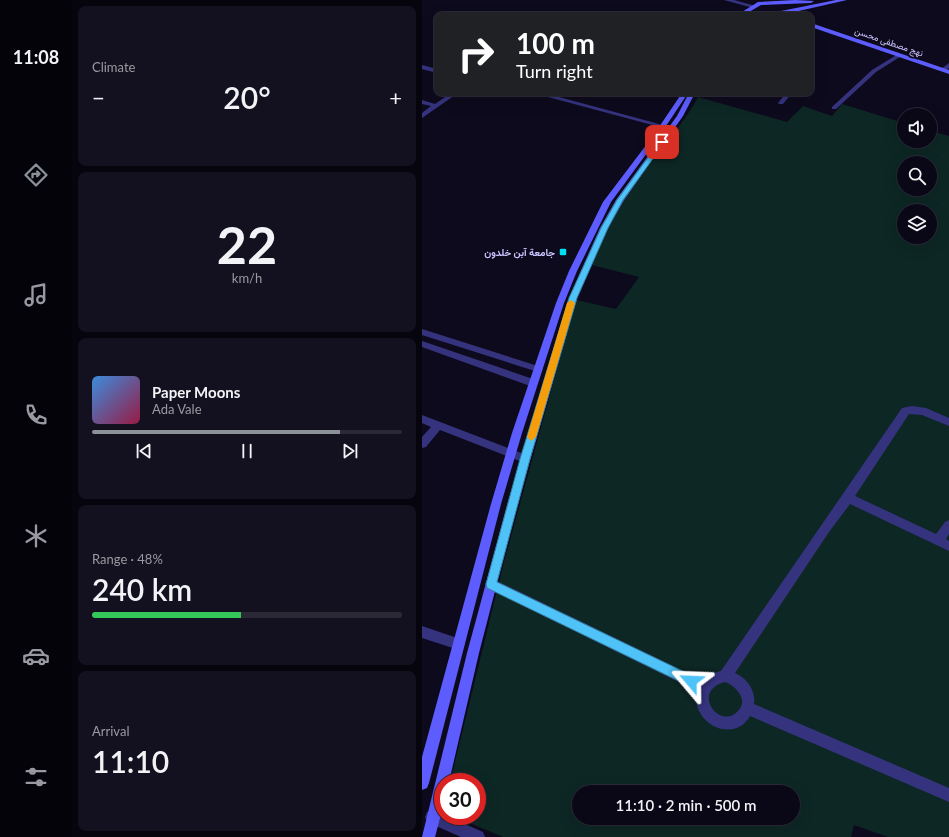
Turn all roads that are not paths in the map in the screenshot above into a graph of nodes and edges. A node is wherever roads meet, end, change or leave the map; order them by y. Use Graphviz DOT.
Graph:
graph roads {
  1 [pos="727,0"];
  2 [pos="815,0"];
  3 [pos="844,0"];
  4 [pos="786,2"];
  5 [pos="753,6"];
  6 [pos="744,12"];
  7 [pos="768,12"];
  8 [pos="793,12"];
  9 [pos="798,12"];
  10 [pos="814,26"];
  11 [pos="900,55"];
  12 [pos="949,65"];
  13 [pos="422,67"];
  14 [pos="434,70"];
  15 [pos="946,71"];
  16 [pos="451,96"];
  17 [pos="548,96"];
  18 [pos="684,96"];
  19 [pos="690,96"];
  20 [pos="786,96"];
  21 [pos="422,102"];
  22 [pos="781,102"];
  23 [pos="437,106"];
  24 [pos="834,108"];
  25 [pos="422,116"];
  26 [pos="668,127"];
  27 [pos="422,332"];
  28 [pos="422,344"];
  29 [pos="538,369"];
  30 [pos="533,383"];
  31 [pos="422,419"];
  32 [pos="949,422"];
  33 [pos="438,425"];
  34 [pos="422,444"];
  35 [pos="511,453"];
  36 [pos="525,459"];
  37 [pos="848,498"];
  38 [pos="949,525"];
  39 [pos="944,543"];
  40 [pos="491,584"];
  41 [pos="422,632"];
  42 [pos="459,644"];
  43 [pos="725,676"];
  44 [pos="705,688"];
  45 [pos="748,708"];
  46 [pos="422,783"];
  47 [pos="949,795"];
  48 [pos="432,818"];
  49 [pos="428,837"];
  50 [pos="478,837"];
  1 -- 5 [label="street"];
  2 -- 4 [label="main road"];
  3 -- 9 [label="main road"];
  4 -- 5 [label="main road"];
  4 -- 8 [label="main road"];
  5 -- 6 [label="main road"];
  5 -- 7 [label="main road"];
  10 -- 11 [label="main road, نهج مصطفى محسن"];
  11 -- 15 [label="main road, نهج مصطفى محسن"];
  11 -- 24 [label="street"];
  12 -- 15 [label="street"];
  13 -- 14 [label="street"];
  16 -- 23 [label="street"];
  17 -- 26 [label="street"];
  18 -- 26 [label="main road"];
  19 -- 26 [label="main road"];
  20 -- 22 [label="street"];
  21 -- 23 [label="street"];
  23 -- 25 [label="street"];
  26 -- 29 [label="main road"];
  26 -- 36 [label="main road"];
  27 -- 29 [label="street"];
  28 -- 30 [label="street"];
  29 -- 30 [label="main road"];
  30 -- 35 [label="main road"];
  31 -- 33 [label="street"];
  32 -- 37 [label="street"];
  33 -- 34 [label="street"];
  33 -- 35 [label="street"];
  35 -- 36 [label="street"];
  35 -- 42 [label="main road"];
  36 -- 40 [label="main road"];
  37 -- 39 [label="street"];
  37 -- 43 [label="street"];
  38 -- 39 [label="street"];
  40 -- 44 [label="street"];
  40 -- 48 [label="main road"];
  41 -- 42 [label="street"];
  42 -- 46 [label="main road"];
  43 -- 44 [label="street"];
  43 -- 45 [label="street"];
  44 -- 45 [label="street"];
  45 -- 47 [label="street"];
  48 -- 49 [label="main road"];
  48 -- 50 [label="street"];
}
